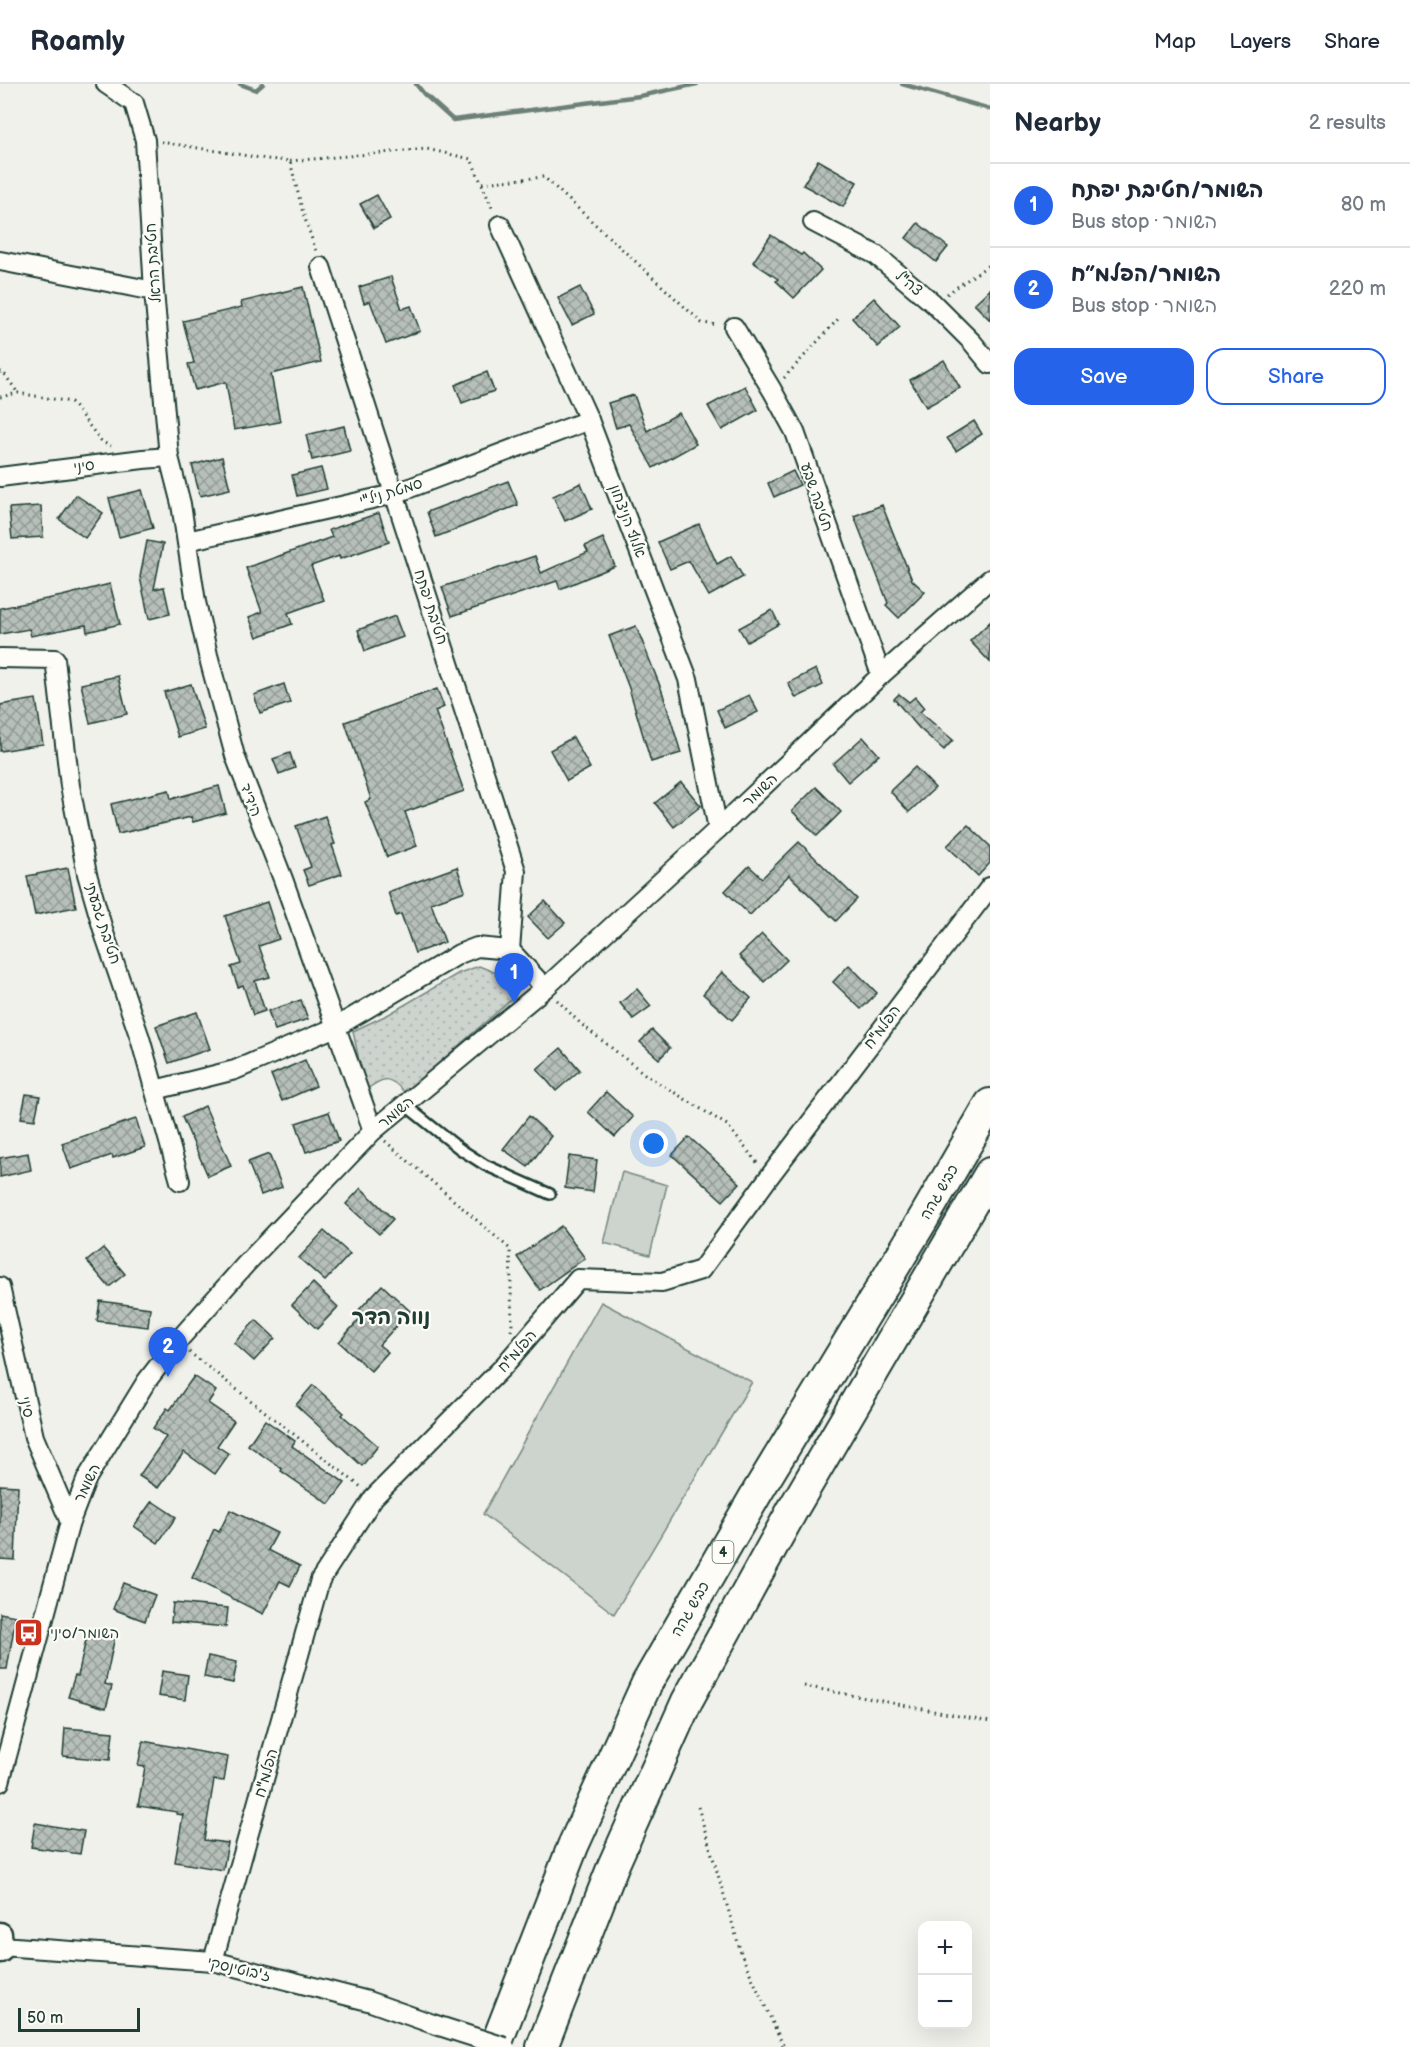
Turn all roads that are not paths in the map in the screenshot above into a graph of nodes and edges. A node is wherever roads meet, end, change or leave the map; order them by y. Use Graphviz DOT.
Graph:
graph roads {
  1 [pos="106,84"];
  2 [pos="813,222"];
  3 [pos="500,225"];
  4 [pos="0,261"];
  5 [pos="321,267"];
  6 [pos="154,291"];
  7 [pos="734,327"];
  8 [pos="990,364"];
  9 [pos="589,420"];
  10 [pos="169,458"];
  11 [pos="0,477"];
  12 [pos="394,494"];
  13 [pos="187,542"];
  14 [pos="990,579"];
  15 [pos="0,658"];
  16 [pos="881,675"];
  17 [pos="718,829"];
  18 [pos="990,887"];
  19 [pos="510,950"];
  20 [pos="545,988"];
  21 [pos="336,1027"];
  22 [pos="155,1090"];
  23 [pos="990,1104"];
  24 [pos="405,1105"];
  25 [pos="373,1131"];
  26 [pos="990,1173"];
  27 [pos="180,1181"];
  28 [pos="550,1194"];
  29 [pos="0,1287"];
  30 [pos="70,1522"];
  31 [pos="0,1782"];
  32 [pos="0,1944"];
  33 [pos="213,1961"];
  34 [pos="495,2047"];
  35 [pos="505,2047"];
  36 [pos="542,2047"];
  1 -- 6 [label="street, חטיבת הראל"];
  2 -- 8 [label="street, צה\"ל"];
  3 -- 9 [label="street, אלוף הניצחון"];
  4 -- 6 [label="street"];
  5 -- 12 [label="street, חטיבת יפתח"];
  6 -- 10 [label="street, חטיבת הראל"];
  7 -- 16 [label="street, חטיבה שבע"];
  9 -- 12 [label="street, סמטת ניל\"י"];
  9 -- 17 [label="street, אלוף הניצחון"];
  10 -- 11 [label="street, סיני"];
  10 -- 13 [label="street, הידיד"];
  12 -- 13 [label="street, סמטת ניל\"י"];
  12 -- 19 [label="street, חטיבת יפתח"];
  13 -- 21 [label="street, הידיד"];
  14 -- 16 [label="street, השומר"];
  15 -- 22 [label="street, חטיבת גבעתי"];
  16 -- 17 [label="street, השומר"];
  17 -- 20 [label="street, השומר"];
  18 -- 33 [label="street, הפלמ\"ח"];
  19 -- 20 [label="street"];
  19 -- 21 [label="street"];
  20 -- 24 [label="street, השומר"];
  21 -- 22 [label="street"];
  21 -- 25 [label="street, הידיד"];
  22 -- 27 [label="street, חטיבת גבעתי"];
  23 -- 34 [label="highway, כביש גהה / 4"];
  24 -- 25 [label="street, השומר"];
  24 -- 28 [label="lane"];
  25 -- 30 [label="street, השומר"];
  26 -- 36 [label="highway"];
  29 -- 30 [label="street, סיני"];
  30 -- 31 [label="street, השומר"];
  32 -- 33 [label="street, ז'בוטינסקי"];
  33 -- 35 [label="street, ז'בוטינסקי, bridge"];
}
